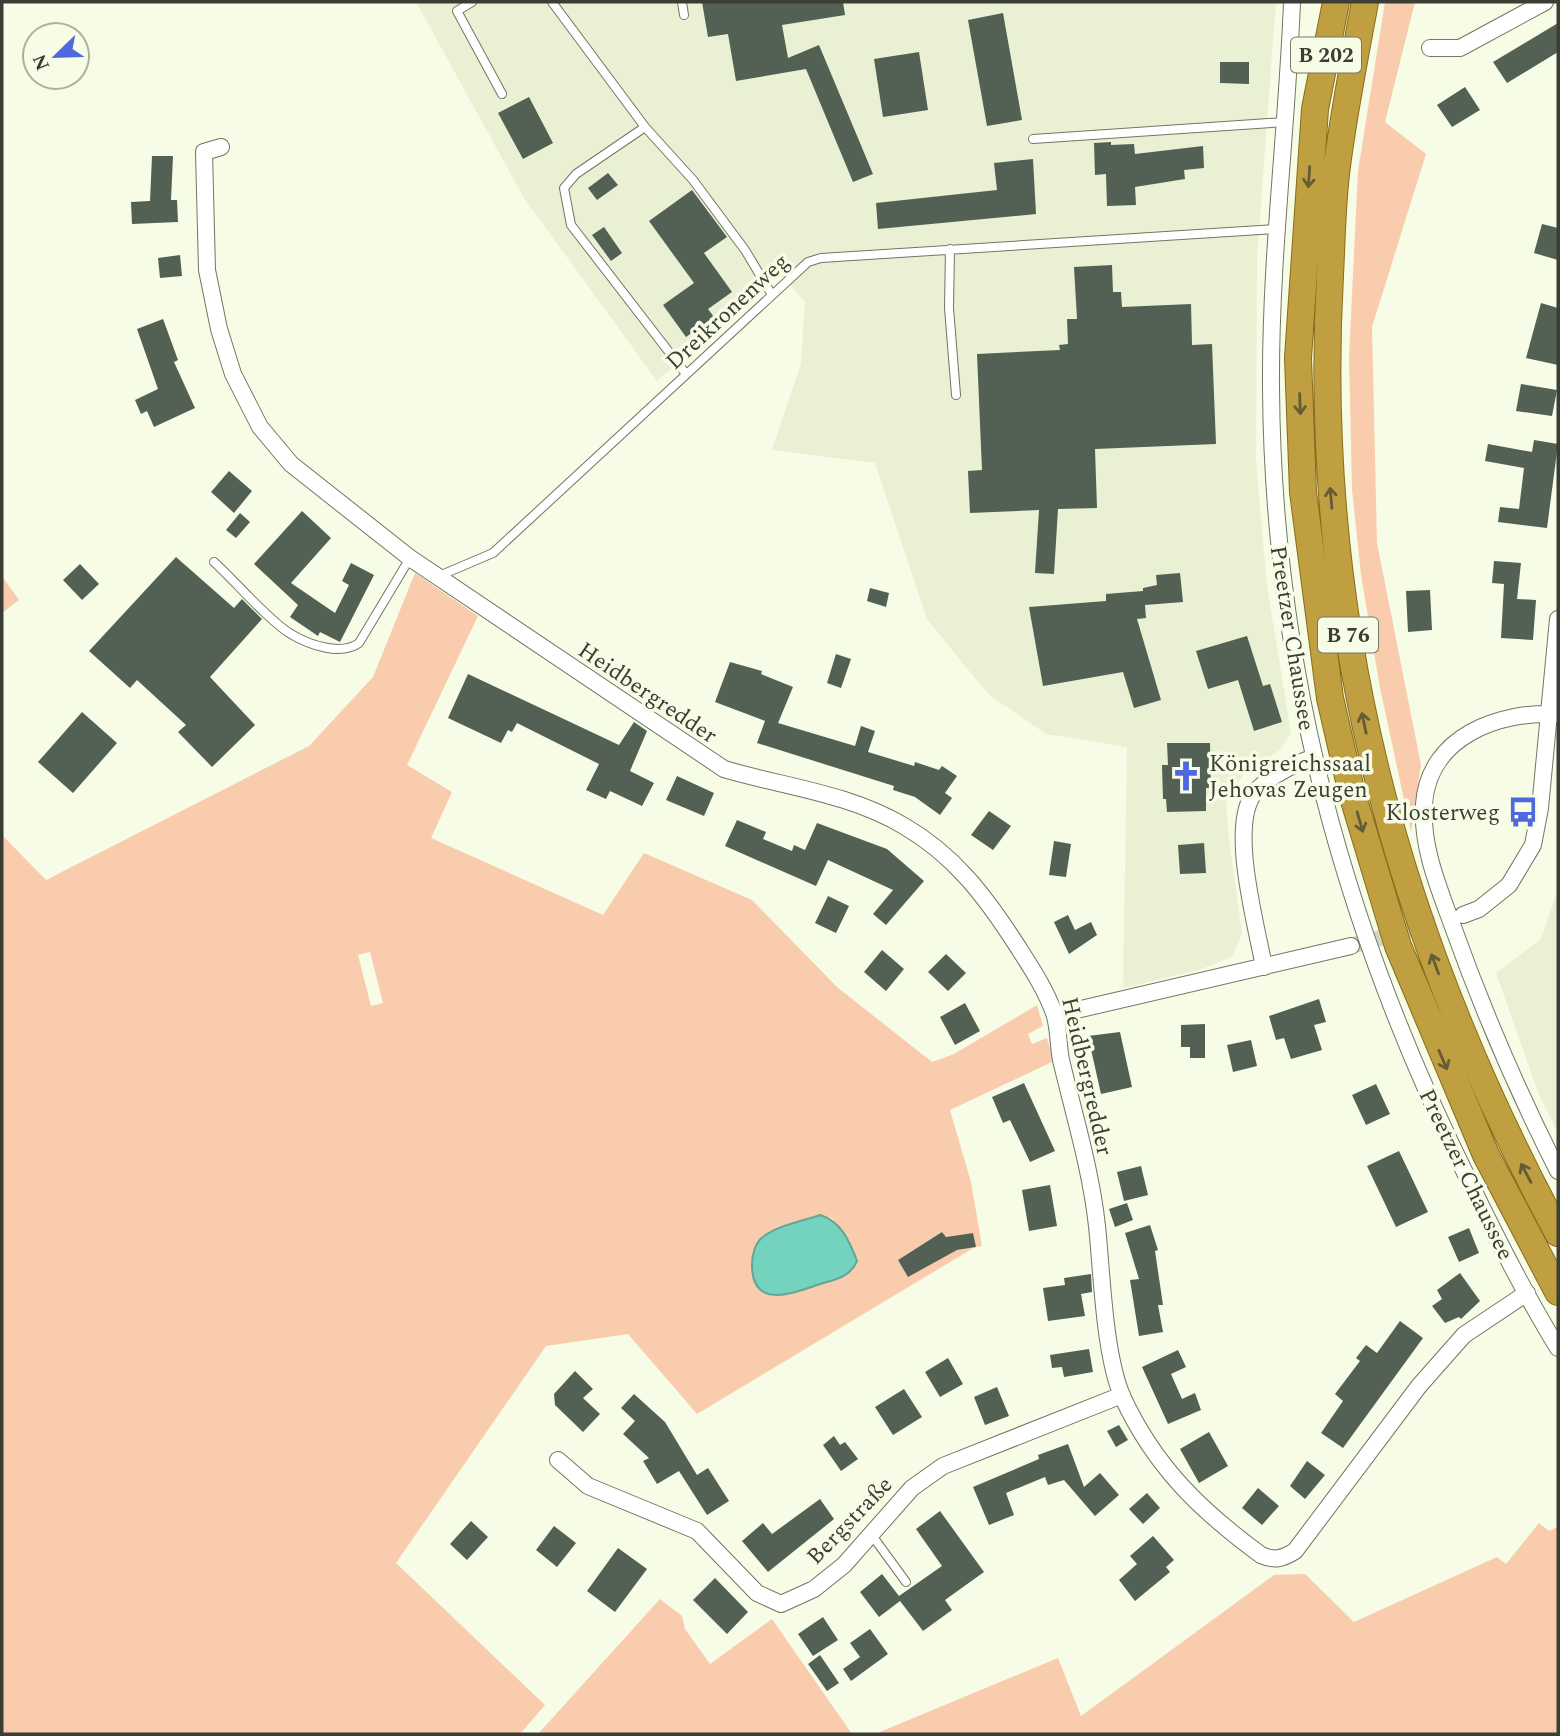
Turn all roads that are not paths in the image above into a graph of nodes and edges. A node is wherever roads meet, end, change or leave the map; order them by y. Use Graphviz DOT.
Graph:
graph roads {
  1 [pos="472,2"];
  2 [pos="552,2"];
  3 [pos="682,2"];
  4 [pos="1292,2"];
  5 [pos="1336,2"];
  6 [pos="1364,2"];
  7 [pos="1545,2"];
  8 [pos="684,15"];
  9 [pos="1430,48"];
  10 [pos="502,94"];
  11 [pos="1315,109"];
  12 [pos="1285,122"];
  13 [pos="645,127"];
  14 [pos="1033,139"];
  15 [pos="221,147"];
  16 [pos="1276,229"];
  17 [pos="950,249"];
  18 [pos="772,295"];
  19 [pos="686,374"];
  20 [pos="956,395"];
  21 [pos="410,558"];
  22 [pos="214,562"];
  23 [pos="439,576"];
  24 [pos="1558,619"];
  25 [pos="1553,714"];
  26 [pos="1312,758"];
  27 [pos="1463,915"];
  28 [pos="1351,946"];
  29 [pos="1264,967"];
  30 [pos="1055,1015"];
  31 [pos="1558,1171"];
  32 [pos="1558,1233"];
  33 [pos="1558,1292"];
  34 [pos="1527,1293"];
  35 [pos="1558,1348"];
  36 [pos="1122,1395"];
  37 [pos="558,1460"];
  38 [pos="871,1534"];
  39 [pos="906,1582"];
  1 -- 10 [label="lane"];
  2 -- 13 [label="lane"];
  3 -- 8 [label="lane"];
  4 -- 12 [label="street, Preetzer Chaussee"];
  5 -- 11 [label="highway, Preetzer Chaussee / B 202"];
  32 -- 6 [label="highway, B 76, one-way"];
  7 -- 9 [label="street"];
  11 -- 33 [label="highway, Preetzer Chaussee / B 76, one-way"];
  12 -- 14 [label="lane"];
  12 -- 16 [label="street, Preetzer Chaussee"];
  13 -- 18 [label="lane"];
  13 -- 19 [label="lane"];
  15 -- 21 [label="street, Heidbergredder"];
  16 -- 17 [label="lane, Dreikronenweg"];
  16 -- 26 [label="street, Preetzer Chaussee"];
  17 -- 18 [label="lane, Dreikronenweg"];
  17 -- 20 [label="lane"];
  18 -- 19 [label="lane, Dreikronenweg"];
  19 -- 23 [label="lane, Dreikronenweg"];
  21 -- 22 [label="lane"];
  21 -- 23 [label="street, Heidbergredder"];
  23 -- 30 [label="street, Heidbergredder"];
  24 -- 25 [label="street"];
  25 -- 27 [label="street"];
  25 -- 31 [label="street"];
  26 -- 29 [label="street"];
  26 -- 34 [label="street, Preetzer Chaussee"];
  28 -- 29 [label="street"];
  29 -- 30 [label="street"];
  30 -- 36 [label="street, Heidbergredder"];
  34 -- 35 [label="street, Preetzer Chaussee"];
  34 -- 36 [label="street, Heidbergredder"];
  36 -- 38 [label="street, Bergstraße"];
  37 -- 38 [label="street, Bergstraße"];
  38 -- 39 [label="lane"];
}
